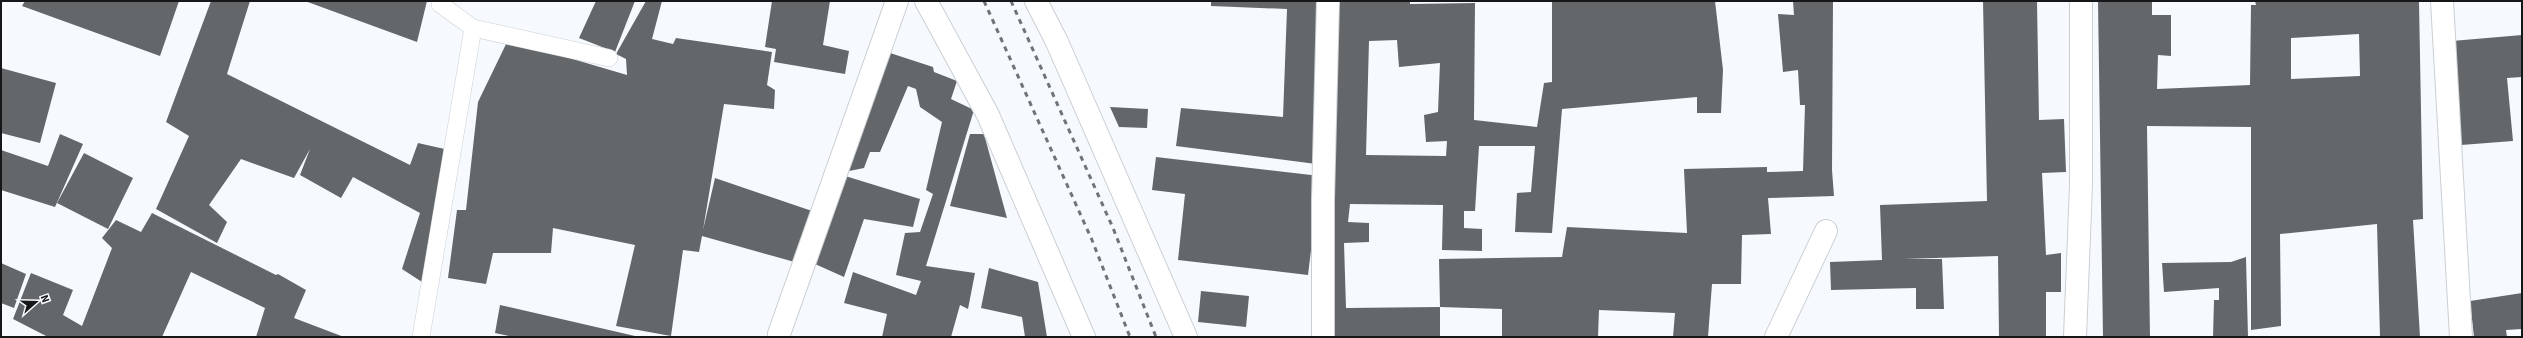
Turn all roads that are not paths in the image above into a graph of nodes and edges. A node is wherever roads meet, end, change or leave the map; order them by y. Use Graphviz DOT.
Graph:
graph roads {
  1 [pos="440,1"];
  2 [pos="897,1"];
  3 [pos="926,1"];
  4 [pos="1036,1"];
  5 [pos="1328,1"];
  6 [pos="2081,1"];
  7 [pos="2442,1"];
  8 [pos="473,28"];
  9 [pos="610,58"];
  10 [pos="1826,231"];
  11 [pos="779,334"];
  12 [pos="421,337"];
  13 [pos="1084,337"];
  14 [pos="1186,337"];
  15 [pos="1323,337"];
  16 [pos="1776,337"];
  17 [pos="2075,337"];
  18 [pos="2461,337"];
  1 -- 8 [label="lane"];
  2 -- 11 [label="street"];
  3 -- 13 [label="street"];
  4 -- 14 [label="street"];
  5 -- 15 [label="street"];
  6 -- 17 [label="street"];
  7 -- 18 [label="street"];
  8 -- 9 [label="lane"];
  8 -- 12 [label="lane"];
  10 -- 16 [label="street"];
}
